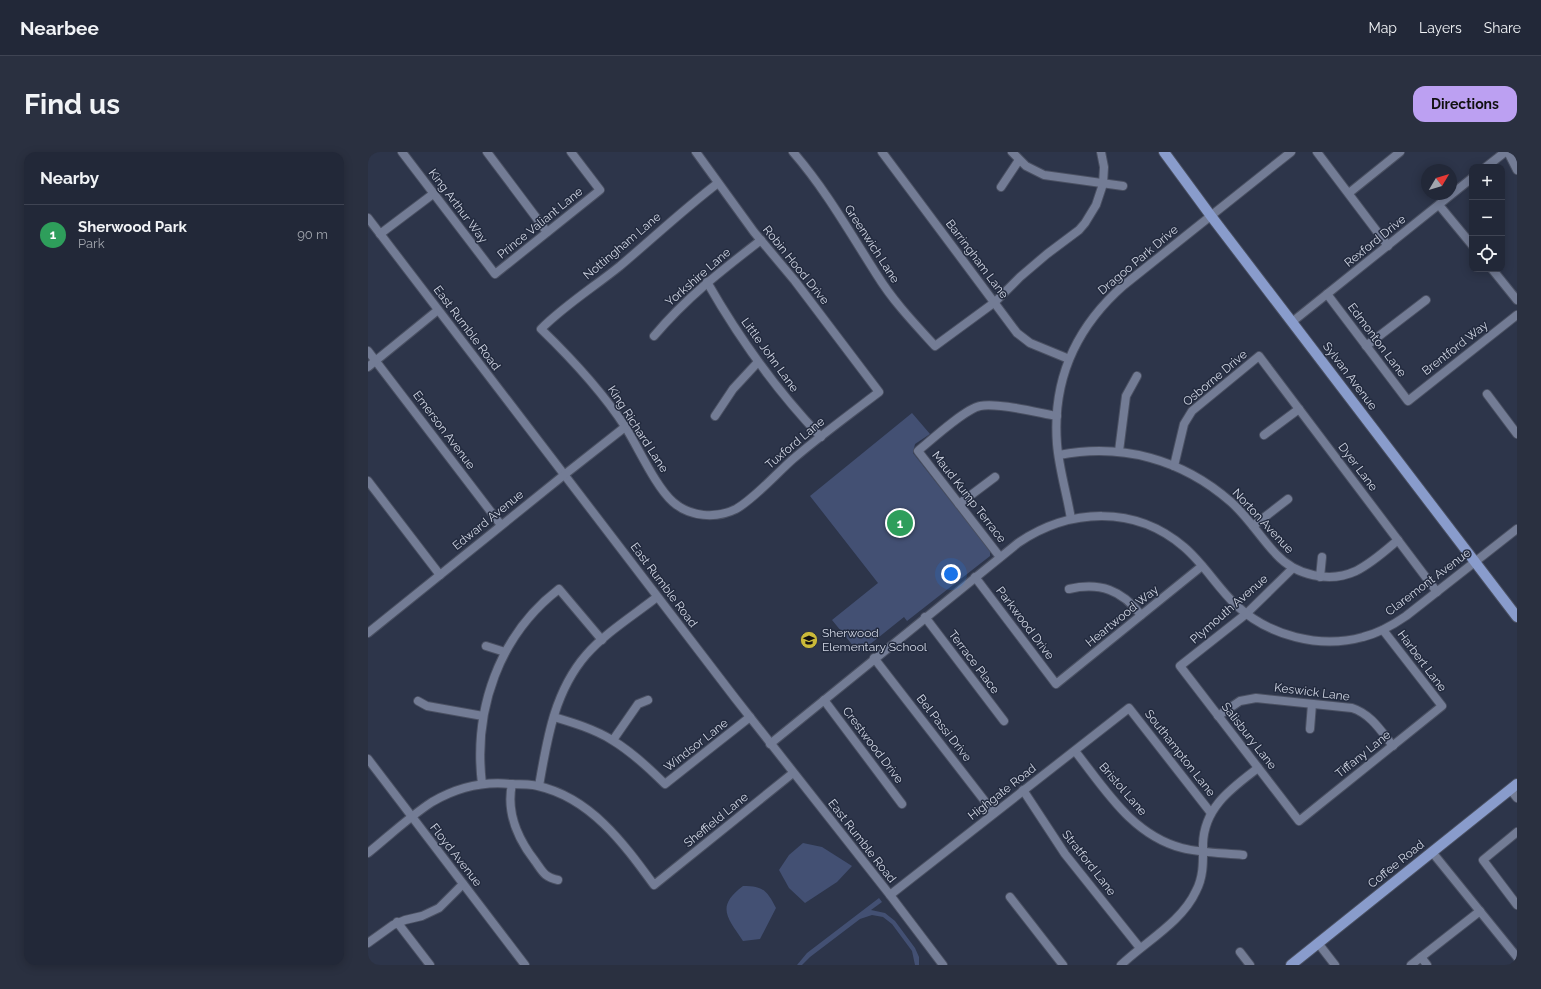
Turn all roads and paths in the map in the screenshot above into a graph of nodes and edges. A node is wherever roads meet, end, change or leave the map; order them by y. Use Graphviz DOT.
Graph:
graph roads {
  1 [pos="402,152"];
  2 [pos="487,152"];
  3 [pos="571,152"];
  4 [pos="793,152"];
  5 [pos="882,152"];
  6 [pos="1012,152"];
  7 [pos="1101,152"];
  8 [pos="1164,152"];
  9 [pos="1291,152"];
  10 [pos="1317,152"];
  11 [pos="1400,152"];
  12 [pos="1505,152"];
  13 [pos="1508,152"];
  14 [pos="698,153"];
  15 [pos="1018,160"];
  16 [pos="1490,164"];
  17 [pos="1517,170"];
  18 [pos="1469,180"];
  19 [pos="718,183"];
  20 [pos="1103,184"];
  21 [pos="1001,186"];
  22 [pos="1123,186"];
  23 [pos="1349,193"];
  24 [pos="433,194"];
  25 [pos="1439,204"];
  26 [pos="1211,216"];
  27 [pos="368,218"];
  28 [pos="547,232"];
  29 [pos="380,234"];
  30 [pos="761,240"];
  31 [pos="1469,241"];
  32 [pos="1388,246"];
  33 [pos="1494,272"];
  34 [pos="495,274"];
  35 [pos="707,282"];
  36 [pos="1327,294"];
  37 [pos="1426,300"];
  38 [pos="1517,300"];
  39 [pos="995,302"];
  40 [pos="438,310"];
  41 [pos="1517,314"];
  42 [pos="1292,322"];
  43 [pos="541,329"];
  44 [pos="654,336"];
  45 [pos="1366,346"];
  46 [pos="368,351"];
  47 [pos="1259,356"];
  48 [pos="1069,359"];
  49 [pos="376,361"];
  50 [pos="758,362"];
  51 [pos="368,367"];
  52 [pos="1137,376"];
  53 [pos="879,392"];
  54 [pos="1487,394"];
  55 [pos="1408,401"];
  56 [pos="1299,409"];
  57 [pos="715,416"];
  58 [pos="1057,416"];
  59 [pos="625,427"];
  60 [pos="1517,434"];
  61 [pos="1264,435"];
  62 [pos="820,437"];
  63 [pos="1119,451"];
  64 [pos="1059,455"];
  65 [pos="1174,466"];
  66 [pos="564,475"];
  67 [pos="995,477"];
  68 [pos="368,481"];
  69 [pos="1288,499"];
  70 [pos="959,504"];
  71 [pos="727,512"];
  72 [pos="1071,519"];
  73 [pos="501,525"];
  74 [pos="1253,526"];
  75 [pos="1517,529"];
  76 [pos="1398,540"];
  77 [pos="1000,557"];
  78 [pos="1322,558"];
  79 [pos="1474,562"];
  80 [pos="1202,566"];
  81 [pos="1293,568"];
  82 [pos="440,575"];
  83 [pos="975,577"];
  84 [pos="1320,577"];
  85 [pos="1069,589"];
  86 [pos="1437,592"];
  87 [pos="657,597"];
  88 [pos="1246,614"];
  89 [pos="1141,615"];
  90 [pos="1516,616"];
  91 [pos="925,618"];
  92 [pos="1517,626"];
  93 [pos="1383,630"];
  94 [pos="368,633"];
  95 [pos="602,640"];
  96 [pos="486,646"];
  97 [pos="505,652"];
  98 [pos="874,658"];
  99 [pos="1180,666"];
  100 [pos="1056,684"];
  101 [pos="648,700"];
  102 [pos="824,700"];
  103 [pos="418,701"];
  104 [pos="1312,704"];
  105 [pos="1442,706"];
  106 [pos="1129,708"];
  107 [pos="483,716"];
  108 [pos="1218,716"];
  109 [pos="554,717"];
  110 [pos="750,717"];
  111 [pos="1004,721"];
  112 [pos="1310,729"];
  113 [pos="613,740"];
  114 [pos="770,744"];
  115 [pos="1393,746"];
  116 [pos="1075,751"];
  117 [pos="368,761"];
  118 [pos="1258,768"];
  119 [pos="794,774"];
  120 [pos="482,784"];
  121 [pos="512,784"];
  122 [pos="1515,785"];
  123 [pos="539,786"];
  124 [pos="1023,790"];
  125 [pos="1517,798"];
  126 [pos="902,804"];
  127 [pos="994,813"];
  128 [pos="1211,813"];
  129 [pos="411,817"];
  130 [pos="1299,821"];
  131 [pos="1517,832"];
  132 [pos="1203,851"];
  133 [pos="1432,852"];
  134 [pos="368,853"];
  135 [pos="1243,855"];
  136 [pos="558,880"];
  137 [pos="463,884"];
  138 [pos="890,895"];
  139 [pos="1010,897"];
  140 [pos="1517,905"];
  141 [pos="1480,911"];
  142 [pos="397,922"];
  143 [pos="368,943"];
  144 [pos="1318,943"];
  145 [pos="1140,948"];
  146 [pos="1240,952"];
  147 [pos="1421,957"];
  148 [pos="1517,957"];
  149 [pos="430,965"];
  150 [pos="525,965"];
  151 [pos="943,965"];
  152 [pos="1063,965"];
  153 [pos="1121,965"];
  154 [pos="1250,965"];
  155 [pos="1291,965"];
  156 [pos="1335,965"];
  157 [pos="1411,965"];
  158 [pos="1427,965"];
  1 -- 24 [label="street, King Arthur Way"];
  2 -- 28 [label="street"];
  3 -- 28 [label="street, Prince Valiant Lane"];
  4 -- 39 [label="street, Greenwich Lane"];
  5 -- 39 [label="street, Barringham Lane"];
  6 -- 15 [label="street"];
  7 -- 20 [label="street"];
  8 -- 26 [label="main road, Sylvan Avenue"];
  9 -- 26 [label="street, Dragoo Park Drive"];
  10 -- 23 [label="street"];
  11 -- 23 [label="street"];
  12 -- 16 [label="street"];
  13 -- 17 [label="street"];
  14 -- 19 [label="street, Robin Hood Drive"];
  15 -- 20 [label="street"];
  15 -- 21 [label="street"];
  18 -- 25 [label="street, Rexford Drive"];
  19 -- 30 [label="street, Robin Hood Drive"];
  19 -- 43 [label="street, Nottingham Lane"];
  20 -- 22 [label="street"];
  20 -- 39 [label="street"];
  23 -- 32 [label="street"];
  24 -- 29 [label="street"];
  24 -- 34 [label="street, King Arthur Way"];
  25 -- 31 [label="street"];
  25 -- 32 [label="street, Rexford Drive"];
  26 -- 42 [label="main road, Sylvan Avenue"];
  26 -- 48 [label="street, Dragoo Park Drive"];
  27 -- 29 [label="street, East Rumble Road"];
  28 -- 34 [label="street, Prince Valiant Lane"];
  29 -- 40 [label="street, East Rumble Road"];
  30 -- 35 [label="street, Yorkshire Lane"];
  30 -- 53 [label="street, Robin Hood Drive"];
  32 -- 36 [label="street, Rexford Drive"];
  33 -- 38 [label="street"];
  35 -- 44 [label="street, Yorkshire Lane"];
  35 -- 50 [label="street, Little John Lane"];
  36 -- 42 [label="street, Rexford Drive"];
  36 -- 45 [label="street, Edmonton Lane"];
  37 -- 45 [label="street"];
  39 -- 48 [label="street, Barringham Lane"];
  40 -- 49 [label="street"];
  40 -- 66 [label="street, East Rumble Road"];
  41 -- 55 [label="street, Brentford Way"];
  42 -- 79 [label="main road, Sylvan Avenue"];
  43 -- 59 [label="street, King Richard Lane"];
  45 -- 55 [label="street, Edmonton Lane"];
  46 -- 49 [label="street, Emerson Avenue"];
  47 -- 56 [label="street, Dyer Lane"];
  47 -- 65 [label="street, Osborne Drive"];
  48 -- 58 [label="street, Dragoo Park Drive"];
  49 -- 51 [label="street"];
  49 -- 73 [label="street, Emerson Avenue"];
  50 -- 57 [label="street"];
  50 -- 62 [label="street, Little John Lane"];
  52 -- 63 [label="street"];
  53 -- 62 [label="street, Tuxford Lane"];
  54 -- 60 [label="street"];
  56 -- 61 [label="street"];
  56 -- 76 [label="street, Dyer Lane"];
  58 -- 64 [label="street, Dragoo Park Drive"];
  58 -- 70 [label="street, Maud Kump Terrace"];
  59 -- 66 [label="street, Edward Avenue"];
  59 -- 71 [label="street, King Richard Lane"];
  62 -- 71 [label="street, Tuxford Lane"];
  63 -- 64 [label="street, Norton Avenue"];
  63 -- 65 [label="street, Norton Avenue"];
  64 -- 72 [label="street, Dragoo Park Drive"];
  65 -- 74 [label="street, Norton Avenue"];
  66 -- 73 [label="street, Edward Avenue"];
  66 -- 87 [label="street, East Rumble Road"];
  67 -- 70 [label="street"];
  68 -- 82 [label="street"];
  69 -- 74 [label="street"];
  70 -- 77 [label="street, Maud Kump Terrace"];
  72 -- 77 [label="street, Claremont Avenue"];
  72 -- 80 [label="street, Claremont Avenue"];
  73 -- 82 [label="street, Edward Avenue"];
  74 -- 81 [label="street, Norton Avenue"];
  75 -- 79 [label="street, Claremont Avenue"];
  76 -- 84 [label="street, Norton Avenue"];
  76 -- 86 [label="street, Dyer Lane"];
  77 -- 83 [label="street, Claremont Avenue"];
  78 -- 84 [label="street"];
  79 -- 86 [label="street, Claremont Avenue"];
  79 -- 90 [label="main road, Sylvan Avenue"];
  80 -- 88 [label="street, Claremont Avenue"];
  80 -- 89 [label="street, Heartwood Way"];
  81 -- 84 [label="street, Norton Avenue"];
  81 -- 88 [label="street, Plymouth Avenue"];
  82 -- 94 [label="street, Edward Avenue"];
  83 -- 91 [label="street, Claremont Avenue"];
  83 -- 100 [label="street, Parkwood Drive"];
  85 -- 89 [label="street"];
  86 -- 93 [label="street, Claremont Avenue"];
  87 -- 95 [label="street"];
  87 -- 110 [label="street, East Rumble Road"];
  88 -- 93 [label="street, Claremont Avenue"];
  88 -- 99 [label="street, Plymouth Avenue"];
  89 -- 100 [label="street, Heartwood Way"];
  90 -- 92 [label="main road, Sylvan Avenue"];
  91 -- 98 [label="street, Claremont Avenue"];
  91 -- 111 [label="street, Terrace Place"];
  93 -- 105 [label="street, Harbert Lane"];
  95 -- 97 [label="street"];
  95 -- 109 [label="street"];
  96 -- 97 [label="street"];
  97 -- 107 [label="street"];
  98 -- 102 [label="street, Claremont Avenue"];
  98 -- 127 [label="street, Bel Passi Drive"];
  99 -- 108 [label="street, Salisbury Lane"];
  101 -- 113 [label="street"];
  102 -- 114 [label="street, Claremont Avenue"];
  102 -- 126 [label="street, Crestwood Drive"];
  103 -- 107 [label="street"];
  104 -- 108 [label="street, Keswick Lane"];
  104 -- 112 [label="street"];
  104 -- 115 [label="street, Keswick Lane"];
  105 -- 115 [label="street, Tiffany Lane"];
  106 -- 116 [label="street, Highgate Road"];
  106 -- 128 [label="street, Southampton Lane"];
  107 -- 120 [label="street"];
  108 -- 118 [label="street, Salisbury Lane"];
  109 -- 113 [label="street, Windsor Lane"];
  109 -- 123 [label="street"];
  110 -- 113 [label="street, Windsor Lane"];
  110 -- 114 [label="street, East Rumble Road"];
  114 -- 119 [label="street, East Rumble Road"];
  115 -- 130 [label="street, Tiffany Lane"];
  116 -- 124 [label="street, Highgate Road"];
  116 -- 132 [label="street, Bristol Lane"];
  117 -- 129 [label="street, Floyd Avenue"];
  118 -- 128 [label="street"];
  118 -- 130 [label="street, Salisbury Lane"];
  119 -- 123 [label="street, Sheffield Lane"];
  119 -- 138 [label="street, East Rumble Road"];
  120 -- 121 [label="street"];
  120 -- 129 [label="street"];
  121 -- 123 [label="street"];
  121 -- 136 [label="street"];
  122 -- 125 [label="street"];
  122 -- 133 [label="main road, Coffee Road"];
  124 -- 127 [label="street, Highgate Road"];
  124 -- 145 [label="street, Stratford Lane"];
  127 -- 138 [label="street, Highgate Road"];
  128 -- 132 [label="street"];
  129 -- 134 [label="street"];
  129 -- 137 [label="street, Floyd Avenue"];
  131 -- 140 [label="street"];
  132 -- 135 [label="street, Bristol Lane"];
  132 -- 145 [label="street"];
  133 -- 141 [label="street"];
  133 -- 144 [label="main road, Coffee Road"];
  137 -- 142 [label="street"];
  137 -- 150 [label="street, Floyd Avenue"];
  138 -- 151 [label="street, East Rumble Road"];
  139 -- 152 [label="street"];
  141 -- 147 [label="street"];
  141 -- 148 [label="street"];
  142 -- 143 [label="street"];
  142 -- 149 [label="street"];
  144 -- 155 [label="main road, Coffee Road"];
  144 -- 156 [label="street"];
  145 -- 153 [label="street"];
  146 -- 154 [label="street"];
  147 -- 157 [label="street"];
  147 -- 158 [label="street"];
}
